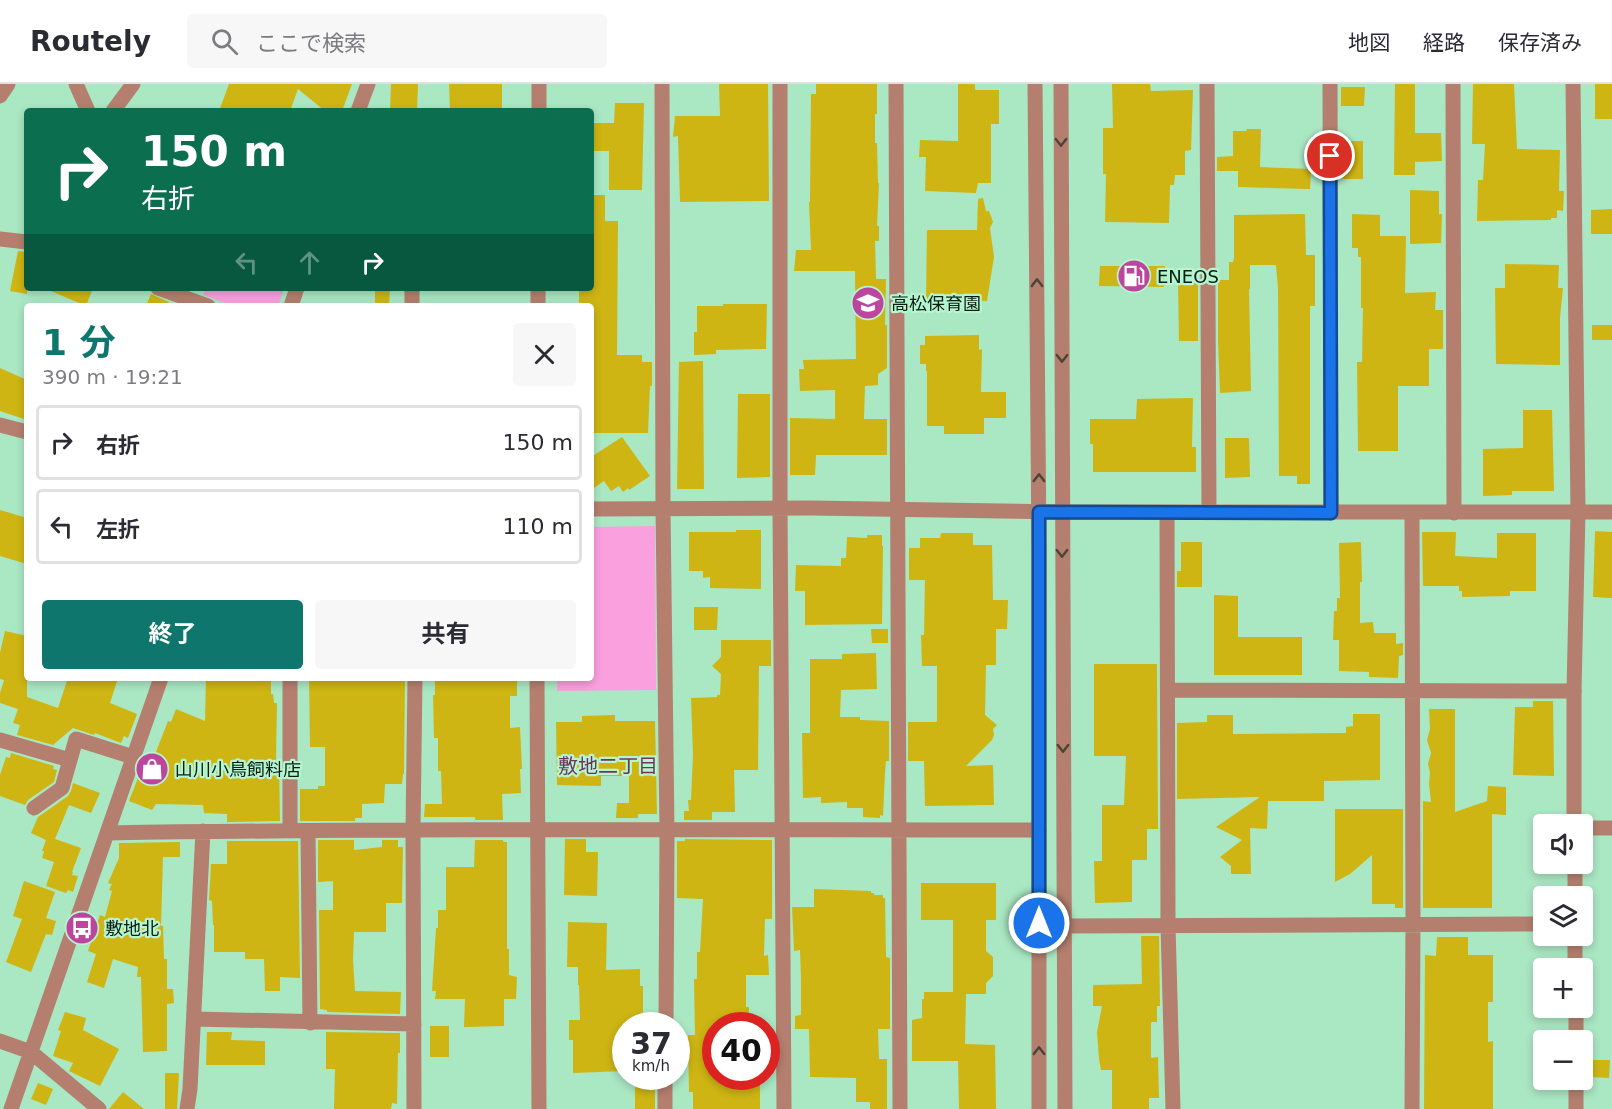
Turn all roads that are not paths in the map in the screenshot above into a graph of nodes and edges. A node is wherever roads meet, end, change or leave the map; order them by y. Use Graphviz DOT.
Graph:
graph roads {
  1 [pos="8,84"];
  2 [pos="76,84"];
  3 [pos="133,84"];
  4 [pos="368,84"];
  5 [pos="539,84"];
  6 [pos="662,84"];
  7 [pos="780,84"];
  8 [pos="896,84"];
  9 [pos="1035,84"];
  10 [pos="1061,84"];
  11 [pos="1207,84"];
  12 [pos="1330,84"];
  13 [pos="1453,84"];
  14 [pos="1573,84"];
  15 [pos="0,96"];
  16 [pos="87,108"];
  17 [pos="114,108"];
  18 [pos="359,108"];
  19 [pos="539,108"];
  20 [pos="0,239"];
  21 [pos="24,242"];
  22 [pos="166,291"];
  23 [pos="200,303"];
  24 [pos="0,425"];
  25 [pos="24,431"];
  26 [pos="594,509"];
  27 [pos="663,509"];
  28 [pos="780,509"];
  29 [pos="899,510"];
  30 [pos="1209,511"];
  31 [pos="1039,512"];
  32 [pos="1062,512"];
  33 [pos="1167,512"];
  34 [pos="1578,512"];
  35 [pos="1612,512"];
  36 [pos="1331,513"];
  37 [pos="1412,513"];
  38 [pos="1454,513"];
  39 [pos="160,681"];
  40 [pos="290,681"];
  41 [pos="414,681"];
  42 [pos="537,681"];
  43 [pos="1168,690"];
  44 [pos="1412,691"];
  45 [pos="1574,691"];
  46 [pos="0,741"];
  47 [pos="133,757"];
  48 [pos="70,760"];
  49 [pos="34,808"];
  50 [pos="1574,814"];
  51 [pos="1593,828"];
  52 [pos="1612,828"];
  53 [pos="537,829"];
  54 [pos="413,830"];
  55 [pos="782,830"];
  56 [pos="899,830"];
  57 [pos="1039,830"];
  58 [pos="203,831"];
  59 [pos="290,831"];
  60 [pos="308,831"];
  61 [pos="667,831"];
  62 [pos="107,832"];
  63 [pos="1413,924"];
  64 [pos="1533,924"];
  65 [pos="1064,926"];
  66 [pos="1168,926"];
  67 [pos="666,1012"];
  68 [pos="194,1019"];
  69 [pos="310,1023"];
  70 [pos="414,1024"];
  71 [pos="0,1041"];
  72 [pos="31,1052"];
  73 [pos="665,1090"];
  74 [pos="1576,1090"];
  75 [pos="11,1109"];
  76 [pos="99,1109"];
  77 [pos="187,1109"];
  78 [pos="414,1109"];
  79 [pos="539,1109"];
  80 [pos="665,1109"];
  81 [pos="784,1109"];
  82 [pos="900,1109"];
  83 [pos="1039,1109"];
  84 [pos="1065,1109"];
  85 [pos="1173,1109"];
  86 [pos="1412,1109"];
  87 [pos="1576,1109"];
  1 -- 15 [label="street"];
  2 -- 16 [label="street"];
  3 -- 17 [label="street"];
  4 -- 18 [label="street"];
  5 -- 19 [label="street"];
  6 -- 27 [label="street"];
  7 -- 28 [label="street"];
  8 -- 29 [label="street"];
  31 -- 9 [label="street, one-way"];
  10 -- 32 [label="street, one-way"];
  11 -- 30 [label="street"];
  12 -- 36 [label="street"];
  13 -- 38 [label="street"];
  14 -- 34 [label="street"];
  20 -- 21 [label="street"];
  22 -- 23 [label="street"];
  24 -- 25 [label="street"];
  26 -- 27 [label="street"];
  27 -- 28 [label="street"];
  27 -- 61 [label="street"];
  28 -- 29 [label="street"];
  28 -- 55 [label="street"];
  29 -- 31 [label="street"];
  29 -- 56 [label="street"];
  30 -- 33 [label="street"];
  30 -- 36 [label="street"];
  31 -- 32 [label="street"];
  31 -- 57 [label="street"];
  32 -- 33 [label="street"];
  32 -- 65 [label="street, one-way"];
  33 -- 43 [label="street"];
  34 -- 35 [label="street"];
  34 -- 38 [label="street"];
  34 -- 45 [label="street"];
  36 -- 37 [label="street"];
  37 -- 38 [label="street"];
  37 -- 44 [label="street"];
  39 -- 47 [label="street"];
  40 -- 59 [label="street"];
  41 -- 54 [label="street"];
  42 -- 53 [label="street"];
  43 -- 44 [label="street"];
  43 -- 66 [label="street"];
  44 -- 45 [label="street"];
  44 -- 63 [label="street"];
  45 -- 50 [label="street"];
  46 -- 48 [label="street"];
  47 -- 48 [label="street"];
  47 -- 62 [label="street"];
  48 -- 49 [label="street"];
  51 -- 52 [label="street"];
  53 -- 54 [label="street"];
  53 -- 61 [label="street"];
  53 -- 79 [label="street"];
  54 -- 60 [label="street"];
  54 -- 70 [label="street"];
  55 -- 56 [label="street"];
  55 -- 61 [label="street"];
  55 -- 81 [label="street"];
  56 -- 57 [label="street"];
  56 -- 82 [label="street"];
  83 -- 57 [label="street, one-way"];
  58 -- 59 [label="street"];
  58 -- 62 [label="street"];
  58 -- 68 [label="street"];
  59 -- 60 [label="street"];
  60 -- 69 [label="street"];
  61 -- 67 [label="street"];
  62 -- 72 [label="street"];
  63 -- 64 [label="street"];
  63 -- 66 [label="street"];
  63 -- 86 [label="street"];
  65 -- 66 [label="street"];
  65 -- 84 [label="street"];
  66 -- 85 [label="street"];
  68 -- 69 [label="street"];
  68 -- 77 [label="street"];
  69 -- 70 [label="street"];
  70 -- 78 [label="street"];
  71 -- 72 [label="street"];
  72 -- 75 [label="street"];
  72 -- 76 [label="street"];
  73 -- 80 [label="street"];
  74 -- 87 [label="street"];
}
